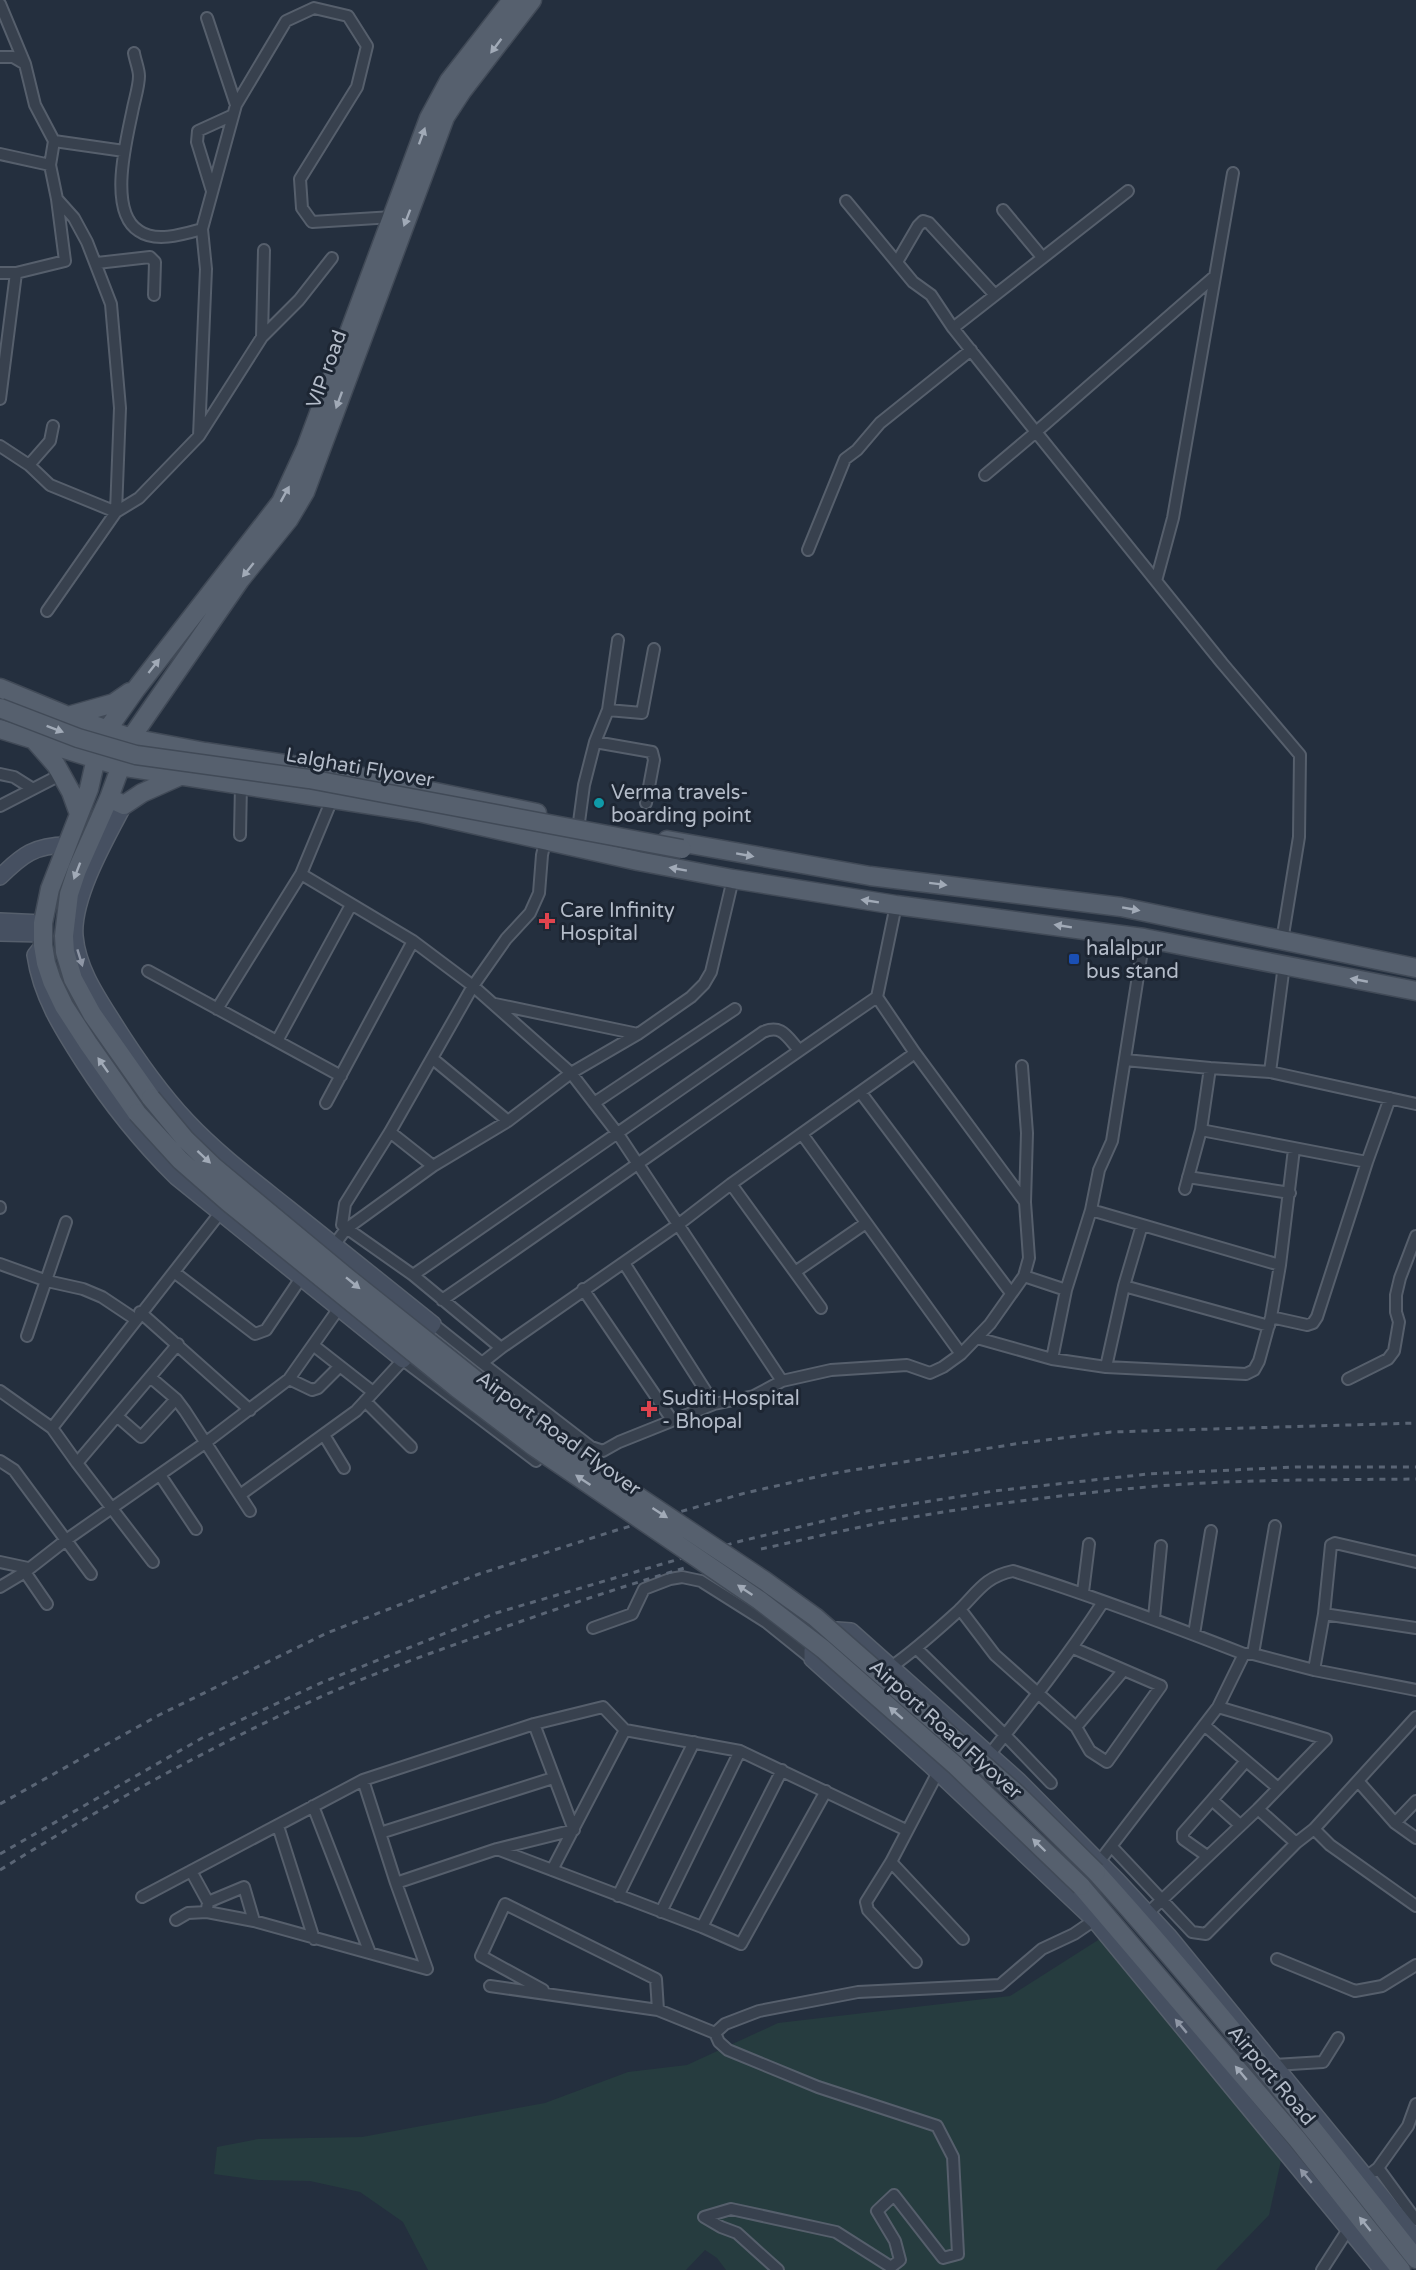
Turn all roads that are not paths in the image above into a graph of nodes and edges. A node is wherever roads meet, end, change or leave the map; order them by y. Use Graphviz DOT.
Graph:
graph roads {
  1 [pos="512,0"];
  2 [pos="532,0"];
  3 [pos="0,4"];
  4 [pos="207,18"];
  5 [pos="134,53"];
  6 [pos="0,57"];
  7 [pos="25,64"];
  8 [pos="234,110"];
  9 [pos="54,141"];
  10 [pos="124,151"];
  11 [pos="0,154"];
  12 [pos="21,158"];
  13 [pos="0,163"];
  14 [pos="50,165"];
  15 [pos="1233,173"];
  16 [pos="212,191"];
  17 [pos="1128,191"];
  18 [pos="57,199"];
  19 [pos="846,201"];
  20 [pos="1003,210"];
  21 [pos="393,217"];
  22 [pos="202,229"];
  23 [pos="264,250"];
  24 [pos="1042,257"];
  25 [pos="332,258"];
  26 [pos="897,262"];
  27 [pos="97,263"];
  28 [pos="0,273"];
  29 [pos="16,273"];
  30 [pos="1215,276"];
  31 [pos="154,295"];
  32 [pos="995,295"];
  33 [pos="953,328"];
  34 [pos="262,337"];
  35 [pos="971,350"];
  36 [pos="0,399"];
  37 [pos="53,426"];
  38 [pos="1036,432"];
  39 [pos="199,436"];
  40 [pos="0,446"];
  41 [pos="29,465"];
  42 [pos="985,475"];
  43 [pos="116,512"];
  44 [pos="808,550"];
  45 [pos="1156,581"];
  46 [pos="47,610"];
  47 [pos="618,640"];
  48 [pos="654,650"];
  49 [pos="174,674"];
  50 [pos="0,688"];
  51 [pos="136,689"];
  52 [pos="0,708"];
  53 [pos="608,710"];
  54 [pos="68,716"];
  55 [pos="0,729"];
  56 [pos="107,730"];
  57 [pos="131,738"];
  58 [pos="36,742"];
  59 [pos="595,742"];
  60 [pos="205,752"];
  61 [pos="96,758"];
  62 [pos="120,766"];
  63 [pos="0,774"];
  64 [pos="62,774"];
  65 [pos="181,776"];
  66 [pos="242,784"];
  67 [pos="33,789"];
  68 [pos="333,797"];
  69 [pos="117,802"];
  70 [pos="646,803"];
  71 [pos="0,806"];
  72 [pos="80,814"];
  73 [pos="579,822"];
  74 [pos="240,835"];
  75 [pos="545,842"];
  76 [pos="67,845"];
  77 [pos="717,850"];
  78 [pos="301,874"];
  79 [pos="0,877"];
  80 [pos="733,879"];
  81 [pos="351,905"];
  82 [pos="896,905"];
  83 [pos="0,921"];
  84 [pos="0,933"];
  85 [pos="43,934"];
  86 [pos="1144,938"];
  87 [pos="413,941"];
  88 [pos="1282,941"];
  89 [pos="1284,965"];
  90 [pos="1416,968"];
  91 [pos="148,971"];
  92 [pos="473,986"];
  93 [pos="1416,991"];
  94 [pos="877,997"];
  95 [pos="493,1003"];
  96 [pos="217,1009"];
  97 [pos="735,1009"];
  98 [pos="638,1035"];
  99 [pos="277,1041"];
  100 [pos="799,1050"];
  101 [pos="915,1053"];
  102 [pos="433,1059"];
  103 [pos="1125,1060"];
  104 [pos="1022,1066"];
  105 [pos="1210,1068"];
  106 [pos="1270,1072"];
  107 [pos="571,1073"];
  108 [pos="341,1076"];
  109 [pos="149,1090"];
  110 [pos="861,1093"];
  111 [pos="1390,1098"];
  112 [pos="326,1103"];
  113 [pos="594,1103"];
  114 [pos="1416,1104"];
  115 [pos="508,1121"];
  116 [pos="1201,1130"];
  117 [pos="390,1132"];
  118 [pos="618,1134"];
  119 [pos="802,1134"];
  120 [pos="1294,1149"];
  121 [pos="1367,1162"];
  122 [pos="638,1165"];
  123 [pos="433,1166"];
  124 [pos="1188,1177"];
  125 [pos="731,1184"];
  126 [pos="1185,1189"];
  127 [pos="1290,1193"];
  128 [pos="1026,1202"];
  129 [pos="1091,1210"];
  130 [pos="220,1212"];
  131 [pos="66,1222"];
  132 [pos="866,1223"];
  133 [pos="679,1224"];
  134 [pos="1142,1225"];
  135 [pos="346,1229"];
  136 [pos="1416,1236"];
  137 [pos="334,1245"];
  138 [pos="624,1263"];
  139 [pos="0,1264"];
  140 [pos="1280,1265"];
  141 [pos="174,1272"];
  142 [pos="795,1272"];
  143 [pos="414,1275"];
  144 [pos="1024,1276"];
  145 [pos="301,1278"];
  146 [pos="47,1281"];
  147 [pos="1124,1286"];
  148 [pos="583,1290"];
  149 [pos="1066,1290"];
  150 [pos="1011,1293"];
  151 [pos="442,1300"];
  152 [pos="339,1308"];
  153 [pos="821,1308"];
  154 [pos="138,1316"];
  155 [pos="1270,1322"];
  156 [pos="433,1324"];
  157 [pos="27,1335"];
  158 [pos="977,1338"];
  159 [pos="178,1344"];
  160 [pos="313,1345"];
  161 [pos="501,1348"];
  162 [pos="961,1354"];
  163 [pos="1052,1359"];
  164 [pos="403,1360"];
  165 [pos="482,1363"];
  166 [pos="340,1366"];
  167 [pos="1106,1367"];
  168 [pos="150,1377"];
  169 [pos="289,1379"];
  170 [pos="1348,1379"];
  171 [pos="782,1381"];
  172 [pos="0,1392"];
  173 [pos="373,1392"];
  174 [pos="176,1399"];
  175 [pos="365,1401"];
  176 [pos="714,1404"];
  177 [pos="250,1410"];
  178 [pos="118,1417"];
  179 [pos="672,1420"];
  180 [pos="52,1428"];
  181 [pos="324,1436"];
  182 [pos="205,1443"];
  183 [pos="411,1447"];
  184 [pos="0,1461"];
  185 [pos="536,1461"];
  186 [pos="77,1464"];
  187 [pos="344,1468"];
  188 [pos="160,1474"];
  189 [pos="240,1495"];
  190 [pos="111,1509"];
  191 [pos="250,1511"];
  192 [pos="1275,1526"];
  193 [pos="196,1529"];
  194 [pos="1211,1531"];
  195 [pos="66,1540"];
  196 [pos="1089,1544"];
  197 [pos="1161,1545"];
  198 [pos="0,1562"];
  199 [pos="153,1562"];
  200 [pos="1416,1562"];
  201 [pos="27,1570"];
  202 [pos="92,1574"];
  203 [pos="0,1587"];
  204 [pos="1083,1592"];
  205 [pos="1103,1602"];
  206 [pos="47,1604"];
  207 [pos="960,1609"];
  208 [pos="1324,1614"];
  209 [pos="1154,1618"];
  210 [pos="593,1628"];
  211 [pos="1416,1628"];
  212 [pos="1194,1634"];
  213 [pos="1073,1648"];
  214 [pos="917,1649"];
  215 [pos="1248,1654"];
  216 [pos="812,1659"];
  217 [pos="891,1667"];
  218 [pos="1314,1670"];
  219 [pos="1123,1671"];
  220 [pos="1416,1690"];
  221 [pos="1039,1694"];
  222 [pos="1218,1707"];
  223 [pos="1416,1717"];
  224 [pos="534,1724"];
  225 [pos="1204,1725"];
  226 [pos="1076,1727"];
  227 [pos="625,1730"];
  228 [pos="1005,1735"];
  229 [pos="694,1743"];
  230 [pos="740,1751"];
  231 [pos="989,1755"];
  232 [pos="1246,1761"];
  233 [pos="782,1770"];
  234 [pos="938,1772"];
  235 [pos="553,1778"];
  236 [pos="363,1780"];
  237 [pos="1358,1781"];
  238 [pos="1051,1783"];
  239 [pos="1278,1788"];
  240 [pos="826,1791"];
  241 [pos="1212,1800"];
  242 [pos="1416,1801"];
  243 [pos="313,1806"];
  244 [pos="1258,1809"];
  245 [pos="1411,1813"];
  246 [pos="1395,1823"];
  247 [pos="1240,1825"];
  248 [pos="278,1826"];
  249 [pos="1314,1829"];
  250 [pos="574,1830"];
  251 [pos="906,1830"];
  252 [pos="380,1833"];
  253 [pos="1416,1838"];
  254 [pos="1296,1843"];
  255 [pos="1112,1847"];
  256 [pos="497,1849"];
  257 [pos="1206,1856"];
  258 [pos="891,1862"];
  259 [pos="1097,1867"];
  260 [pos="552,1870"];
  261 [pos="191,1871"];
  262 [pos="396,1883"];
  263 [pos="618,1896"];
  264 [pos="142,1897"];
  265 [pos="1162,1899"];
  266 [pos="1416,1906"];
  267 [pos="207,1907"];
  268 [pos="662,1912"];
  269 [pos="1148,1913"];
  270 [pos="1100,1917"];
  271 [pos="176,1920"];
  272 [pos="254,1921"];
  273 [pos="702,1927"];
  274 [pos="314,1939"];
  275 [pos="963,1939"];
  276 [pos="370,1953"];
  277 [pos="1277,1959"];
  278 [pos="916,1962"];
  279 [pos="1416,1965"];
  280 [pos="490,1986"];
  281 [pos="550,1994"];
  282 [pos="658,2010"];
  283 [pos="1223,2012"];
  284 [pos="716,2033"];
  285 [pos="1338,2038"];
  286 [pos="1274,2065"];
  287 [pos="1416,2104"];
  288 [pos="1408,2126"];
  289 [pos="1416,2136"];
  290 [pos="1367,2176"];
  291 [pos="1416,2220"];
  292 [pos="1349,2228"];
  293 [pos="1416,2238"];
  294 [pos="1416,2259"];
  295 [pos="778,2270"];
  296 [pos="1322,2270"];
  297 [pos="1382,2270"];
  298 [pos="1401,2270"];
  21 -- 1 [label="main road, VIP road, one-way"];
  2 -- 49 [label="main road, VIP road, one-way"];
  3 -- 7 [label="street"];
  4 -- 8 [label="street"];
  5 -- 10 [label="street"];
  6 -- 7 [label="street"];
  7 -- 9 [label="street"];
  8 -- 16 [label="street"];
  8 -- 16 [label="street"];
  8 -- 21 [label="street"];
  9 -- 10 [label="street"];
  9 -- 14 [label="street"];
  10 -- 22 [label="street"];
  11 -- 12 [label="street"];
  12 -- 13 [label="street"];
  12 -- 14 [label="street"];
  14 -- 18 [label="street"];
  15 -- 30 [label="street"];
  16 -- 22 [label="street"];
  17 -- 24 [label="street"];
  18 -- 27 [label="street"];
  18 -- 29 [label="street"];
  19 -- 26 [label="street"];
  20 -- 24 [label="street"];
  51 -- 21 [label="main road, VIP road, one-way"];
  22 -- 39 [label="street"];
  23 -- 34 [label="street"];
  24 -- 32 [label="street"];
  25 -- 34 [label="street"];
  26 -- 32 [label="street"];
  26 -- 33 [label="street"];
  27 -- 31 [label="street"];
  27 -- 43 [label="street"];
  28 -- 29 [label="street"];
  29 -- 36 [label="street"];
  30 -- 38 [label="street"];
  30 -- 45 [label="street"];
  32 -- 33 [label="street"];
  33 -- 35 [label="street"];
  34 -- 39 [label="street"];
  35 -- 38 [label="street"];
  35 -- 44 [label="street"];
  37 -- 41 [label="street"];
  38 -- 42 [label="street"];
  38 -- 45 [label="street"];
  39 -- 43 [label="street"];
  40 -- 41 [label="street"];
  41 -- 43 [label="street"];
  43 -- 46 [label="street"];
  45 -- 88 [label="street"];
  47 -- 53 [label="street"];
  48 -- 53 [label="street"];
  49 -- 57 [label="main road, VIP road"];
  49 -- 60 [label="main road"];
  50 -- 54 [label="main road"];
  51 -- 54 [label="main road"];
  51 -- 56 [label="main road, VIP road"];
  52 -- 77 [label="main road, Lalghati Flyover, one-way, bridge"];
  53 -- 59 [label="street"];
  54 -- 56 [label="main road"];
  55 -- 58 [label="main road"];
  56 -- 57 [label="main road"];
  56 -- 61 [label="main road, VIP road"];
  57 -- 60 [label="main road"];
  57 -- 62 [label="main road, VIP road"];
  58 -- 61 [label="main road"];
  58 -- 64 [label="main road"];
  59 -- 70 [label="street"];
  59 -- 73 [label="street"];
  60 -- 73 [label="main road"];
  61 -- 62 [label="main road"];
  61 -- 72 [label="main road, VIP road"];
  62 -- 65 [label="main road"];
  62 -- 69 [label="main road, VIP road"];
  63 -- 67 [label="street"];
  64 -- 67 [label="street"];
  64 -- 72 [label="main road"];
  65 -- 66 [label="main road"];
  65 -- 69 [label="main road"];
  66 -- 68 [label="main road"];
  66 -- 74 [label="street"];
  67 -- 71 [label="street"];
  68 -- 75 [label="main road"];
  68 -- 78 [label="street"];
  69 -- 109 [label="main road, Airport Road Flyover, one-way"];
  72 -- 76 [label="main road, VIP road"];
  73 -- 77 [label="main road"];
  80 -- 75 [label="main road, one-way"];
  75 -- 92 [label="street"];
  76 -- 79 [label="street"];
  76 -- 85 [label="main road, VIP road"];
  77 -- 88 [label="main road, one-way"];
  78 -- 81 [label="street"];
  78 -- 96 [label="street"];
  82 -- 80 [label="main road, one-way"];
  80 -- 98 [label="street"];
  81 -- 87 [label="street"];
  81 -- 99 [label="street"];
  86 -- 82 [label="main road, one-way"];
  82 -- 94 [label="street"];
  83 -- 85 [label="street"];
  84 -- 85 [label="street"];
  85 -- 130 [label="street"];
  270 -- 85 [label="main road, Airport Road Flyover, one-way, bridge"];
  86 -- 89 [label="main road"];
  86 -- 103 [label="street"];
  87 -- 92 [label="street"];
  87 -- 108 [label="street"];
  88 -- 90 [label="main road"];
  93 -- 89 [label="main road, one-way"];
  89 -- 106 [label="street"];
  91 -- 96 [label="street"];
  92 -- 95 [label="street"];
  92 -- 102 [label="street"];
  94 -- 100 [label="street"];
  94 -- 101 [label="street"];
  95 -- 98 [label="street"];
  95 -- 107 [label="street"];
  96 -- 99 [label="street"];
  97 -- 113 [label="street"];
  98 -- 107 [label="street"];
  99 -- 108 [label="street"];
  100 -- 118 [label="street"];
  100 -- 122 [label="street"];
  101 -- 110 [label="street"];
  101 -- 128 [label="street"];
  102 -- 115 [label="street"];
  102 -- 117 [label="street"];
  103 -- 105 [label="street"];
  103 -- 129 [label="street"];
  104 -- 128 [label="street"];
  105 -- 106 [label="street"];
  105 -- 116 [label="street"];
  106 -- 111 [label="street"];
  107 -- 113 [label="street"];
  107 -- 115 [label="street"];
  108 -- 112 [label="street"];
  109 -- 137 [label="street"];
  109 -- 259 [label="main road, Airport Road Flyover, one-way, bridge"];
  110 -- 119 [label="street"];
  110 -- 150 [label="street"];
  111 -- 114 [label="street"];
  111 -- 121 [label="street"];
  113 -- 118 [label="street"];
  115 -- 123 [label="street"];
  116 -- 120 [label="street"];
  116 -- 124 [label="street"];
  117 -- 123 [label="street"];
  117 -- 135 [label="street"];
  118 -- 122 [label="street"];
  118 -- 143 [label="street"];
  119 -- 125 [label="street"];
  119 -- 132 [label="street"];
  120 -- 121 [label="street"];
  120 -- 127 [label="street"];
  121 -- 155 [label="street"];
  122 -- 133 [label="street"];
  122 -- 151 [label="street"];
  123 -- 135 [label="street"];
  124 -- 126 [label="street"];
  124 -- 127 [label="street"];
  125 -- 133 [label="street"];
  125 -- 142 [label="street"];
  127 -- 140 [label="street"];
  128 -- 144 [label="street"];
  129 -- 134 [label="street"];
  129 -- 149 [label="street"];
  130 -- 141 [label="street"];
  130 -- 145 [label="street"];
  131 -- 146 [label="street"];
  132 -- 142 [label="street"];
  132 -- 162 [label="street"];
  133 -- 138 [label="street"];
  133 -- 171 [label="street"];
  134 -- 140 [label="street"];
  134 -- 147 [label="street"];
  135 -- 137 [label="street"];
  135 -- 143 [label="street"];
  136 -- 170 [label="street"];
  137 -- 156 [label="street"];
  138 -- 148 [label="street"];
  138 -- 176 [label="street"];
  139 -- 146 [label="street"];
  140 -- 155 [label="street"];
  141 -- 145 [label="street"];
  141 -- 154 [label="street"];
  142 -- 153 [label="street"];
  143 -- 151 [label="street"];
  144 -- 149 [label="street"];
  144 -- 150 [label="street"];
  145 -- 152 [label="street"];
  146 -- 154 [label="street"];
  146 -- 157 [label="street"];
  147 -- 155 [label="street"];
  147 -- 167 [label="street"];
  148 -- 161 [label="street"];
  148 -- 179 [label="street"];
  149 -- 163 [label="street"];
  150 -- 158 [label="street"];
  151 -- 161 [label="street"];
  152 -- 160 [label="street"];
  152 -- 164 [label="street"];
  154 -- 159 [label="street"];
  154 -- 180 [label="street"];
  155 -- 167 [label="street"];
  156 -- 164 [label="street"];
  156 -- 165 [label="street"];
  158 -- 162 [label="street"];
  158 -- 163 [label="street"];
  159 -- 168 [label="street"];
  159 -- 177 [label="street"];
  160 -- 166 [label="street"];
  160 -- 169 [label="street"];
  161 -- 165 [label="street"];
  162 -- 171 [label="street"];
  163 -- 167 [label="street"];
  164 -- 173 [label="street"];
  164 -- 185 [label="street"];
  165 -- 179 [label="street"];
  166 -- 169 [label="street"];
  166 -- 173 [label="street"];
  168 -- 174 [label="street"];
  168 -- 178 [label="street"];
  169 -- 177 [label="street"];
  171 -- 176 [label="street"];
  172 -- 180 [label="street"];
  173 -- 175 [label="street"];
  174 -- 178 [label="street"];
  174 -- 182 [label="street"];
  175 -- 181 [label="street"];
  175 -- 183 [label="street"];
  176 -- 179 [label="street"];
  177 -- 182 [label="street"];
  178 -- 186 [label="street"];
  180 -- 186 [label="street"];
  181 -- 187 [label="street"];
  181 -- 189 [label="street"];
  182 -- 188 [label="street"];
  182 -- 189 [label="street"];
  184 -- 195 [label="street"];
  186 -- 190 [label="street"];
  188 -- 190 [label="street"];
  188 -- 193 [label="street"];
  189 -- 191 [label="street"];
  190 -- 195 [label="street"];
  190 -- 199 [label="street"];
  192 -- 215 [label="street"];
  194 -- 212 [label="street"];
  195 -- 201 [label="street"];
  195 -- 202 [label="street"];
  196 -- 204 [label="street"];
  197 -- 209 [label="street"];
  198 -- 201 [label="street"];
  200 -- 208 [label="street"];
  201 -- 203 [label="street"];
  201 -- 206 [label="street"];
  204 -- 205 [label="street"];
  204 -- 207 [label="street"];
  205 -- 209 [label="street"];
  205 -- 213 [label="street"];
  207 -- 214 [label="street"];
  207 -- 221 [label="street"];
  208 -- 211 [label="street"];
  208 -- 218 [label="street"];
  209 -- 212 [label="street"];
  210 -- 216 [label="street"];
  212 -- 215 [label="street"];
  213 -- 219 [label="street"];
  213 -- 221 [label="street"];
  214 -- 217 [label="street"];
  214 -- 228 [label="street"];
  215 -- 218 [label="street"];
  215 -- 222 [label="street"];
  216 -- 217 [label="street"];
  216 -- 234 [label="street"];
  217 -- 231 [label="street"];
  218 -- 220 [label="street"];
  219 -- 226 [label="street"];
  219 -- 226 [label="street"];
  221 -- 226 [label="street"];
  221 -- 228 [label="street"];
  222 -- 225 [label="street"];
  222 -- 239 [label="street"];
  223 -- 237 [label="street"];
  224 -- 227 [label="street"];
  224 -- 235 [label="street"];
  224 -- 236 [label="street"];
  225 -- 232 [label="street"];
  225 -- 255 [label="street"];
  227 -- 229 [label="street"];
  227 -- 250 [label="street"];
  228 -- 231 [label="street"];
  228 -- 238 [label="street"];
  229 -- 230 [label="street"];
  229 -- 263 [label="street"];
  230 -- 233 [label="street"];
  230 -- 268 [label="street"];
  231 -- 259 [label="street"];
  232 -- 239 [label="street"];
  232 -- 241 [label="street"];
  233 -- 240 [label="street"];
  233 -- 273 [label="street"];
  234 -- 251 [label="street"];
  234 -- 270 [label="street"];
  235 -- 250 [label="street"];
  235 -- 252 [label="street"];
  236 -- 243 [label="street"];
  236 -- 252 [label="street"];
  237 -- 246 [label="street"];
  237 -- 249 [label="street"];
  239 -- 244 [label="street"];
  240 -- 251 [label="street"];
  240 -- 273 [label="street"];
  241 -- 247 [label="street"];
  241 -- 257 [label="street"];
  242 -- 245 [label="street"];
  243 -- 248 [label="street"];
  243 -- 276 [label="street"];
  244 -- 247 [label="street"];
  244 -- 254 [label="street"];
  245 -- 246 [label="street"];
  246 -- 253 [label="street"];
  247 -- 257 [label="street"];
  248 -- 261 [label="street"];
  248 -- 274 [label="street"];
  249 -- 254 [label="street"];
  249 -- 266 [label="street"];
  250 -- 256 [label="street"];
  250 -- 260 [label="street"];
  251 -- 258 [label="street"];
  252 -- 262 [label="street"];
  254 -- 265 [label="street"];
  255 -- 259 [label="street"];
  255 -- 265 [label="street"];
  256 -- 260 [label="street"];
  256 -- 262 [label="street"];
  257 -- 265 [label="street"];
  258 -- 275 [label="street"];
  258 -- 278 [label="street"];
  259 -- 269 [label="street"];
  259 -- 283 [label="main road, Airport Road Flyover"];
  260 -- 263 [label="street"];
  261 -- 264 [label="street"];
  261 -- 267 [label="street"];
  262 -- 276 [label="street"];
  263 -- 268 [label="street"];
  265 -- 269 [label="street"];
  267 -- 271 [label="street"];
  267 -- 272 [label="street"];
  267 -- 272 [label="street"];
  268 -- 273 [label="street"];
  269 -- 283 [label="street"];
  270 -- 284 [label="street"];
  292 -- 270 [label="street, one-way"];
  298 -- 270 [label="main road, Airport Road, one-way"];
  272 -- 274 [label="street"];
  274 -- 276 [label="street"];
  277 -- 279 [label="street"];
  280 -- 281 [label="street"];
  281 -- 282 [label="street"];
  281 -- 282 [label="street"];
  282 -- 284 [label="street"];
  283 -- 286 [label="street"];
  283 -- 290 [label="main road, Airport Road Flyover"];
  284 -- 295 [label="street"];
  285 -- 286 [label="street"];
  286 -- 290 [label="street"];
  287 -- 288 [label="street"];
  288 -- 289 [label="street"];
  288 -- 290 [label="street"];
  290 -- 291 [label="street"];
  290 -- 293 [label="street"];
  290 -- 294 [label="main road"];
  292 -- 296 [label="street"];
  292 -- 297 [label="street"];
}
